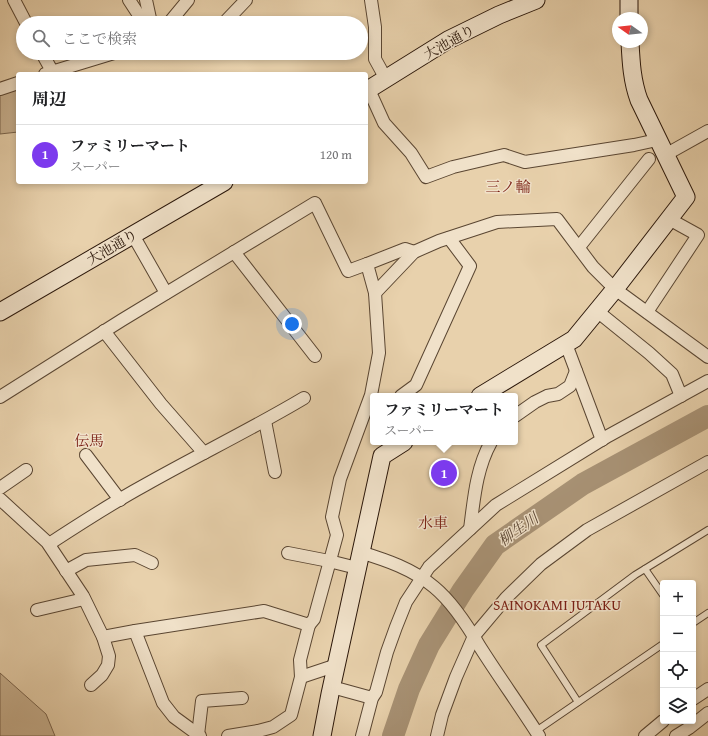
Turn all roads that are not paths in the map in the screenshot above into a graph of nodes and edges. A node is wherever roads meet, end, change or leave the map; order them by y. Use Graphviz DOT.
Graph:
graph roads {
  1 [pos="14,0"];
  2 [pos="129,0"];
  3 [pos="146,0"];
  4 [pos="188,0"];
  5 [pos="246,0"];
  6 [pos="371,0"];
  7 [pos="536,0"];
  8 [pos="629,0"];
  9 [pos="629,12"];
  10 [pos="22,16"];
  11 [pos="139,16"];
  12 [pos="149,16"];
  13 [pos="174,16"];
  14 [pos="231,16"];
  15 [pos="630,48"];
  16 [pos="44,60"];
  17 [pos="91,60"];
  18 [pos="48,72"];
  19 [pos="51,72"];
  20 [pos="386,79"];
  21 [pos="16,84"];
  22 [pos="0,89"];
  23 [pos="368,90"];
  24 [pos="368,93"];
  25 [pos="708,131"];
  26 [pos="637,145"];
  27 [pos="661,155"];
  28 [pos="221,184"];
  29 [pos="669,219"];
  30 [pos="133,236"];
  31 [pos="449,238"];
  32 [pos="579,247"];
  33 [pos="234,252"];
  34 [pos="414,252"];
  35 [pos="367,264"];
  36 [pos="615,288"];
  37 [pos="166,293"];
  38 [pos="375,293"];
  39 [pos="597,311"];
  40 [pos="0,312"];
  41 [pos="647,312"];
  42 [pos="104,331"];
  43 [pos="566,344"];
  44 [pos="315,356"];
  45 [pos="708,357"];
  46 [pos="576,372"];
  47 [pos="708,381"];
  48 [pos="371,393"];
  49 [pos="406,393"];
  50 [pos="485,393"];
  51 [pos="681,396"];
  52 [pos="0,397"];
  53 [pos="304,398"];
  54 [pos="370,398"];
  55 [pos="518,414"];
  56 [pos="265,421"];
  57 [pos="602,440"];
  58 [pos="399,445"];
  59 [pos="489,445"];
  60 [pos="204,453"];
  61 [pos="86,455"];
  62 [pos="708,462"];
  63 [pos="26,470"];
  64 [pos="275,472"];
  65 [pos="0,488"];
  66 [pos="0,499"];
  67 [pos="120,500"];
  68 [pos="470,529"];
  69 [pos="708,530"];
  70 [pos="49,544"];
  71 [pos="288,553"];
  72 [pos="329,560"];
  73 [pos="359,560"];
  74 [pos="152,563"];
  75 [pos="645,569"];
  76 [pos="66,571"];
  77 [pos="423,579"];
  78 [pos="660,591"];
  79 [pos="84,599"];
  80 [pos="37,610"];
  81 [pos="708,613"];
  82 [pos="696,621"];
  83 [pos="309,625"];
  84 [pos="135,631"];
  85 [pos="474,636"];
  86 [pos="102,637"];
  87 [pos="660,646"];
  88 [pos="337,665"];
  89 [pos="301,677"];
  90 [pos="91,685"];
  91 [pos="332,687"];
  92 [pos="708,689"];
  93 [pos="696,697"];
  94 [pos="242,698"];
  95 [pos="372,698"];
  96 [pos="578,702"];
  97 [pos="708,713"];
  98 [pos="660,723"];
  99 [pos="535,734"];
  100 [pos="199,735"];
  101 [pos="228,736"];
  102 [pos="322,736"];
  103 [pos="362,736"];
  104 [pos="437,736"];
  105 [pos="645,736"];
  106 [pos="676,736"];
  1 -- 10 [label="street"];
  2 -- 11 [label="street"];
  3 -- 12 [label="street"];
  4 -- 13 [label="street"];
  5 -- 14 [label="street"];
  6 -- 20 [label="street"];
  7 -- 20 [label="street, 大池通り"];
  8 -- 9 [label="street"];
  15 -- 27 [label="street"];
  16 -- 18 [label="street"];
  17 -- 19 [label="street"];
  20 -- 23 [label="street, 大池通り"];
  21 -- 22 [label="street"];
  24 -- 26 [label="street"];
  25 -- 27 [label="street"];
  26 -- 27 [label="street"];
  26 -- 27 [label="street"];
  27 -- 29 [label="street"];
  27 -- 32 [label="street"];
  28 -- 30 [label="street, 大池通り"];
  29 -- 36 [label="street"];
  29 -- 41 [label="street"];
  30 -- 37 [label="street"];
  30 -- 40 [label="street, 大池通り"];
  31 -- 32 [label="street"];
  31 -- 34 [label="street"];
  31 -- 49 [label="street"];
  32 -- 36 [label="street"];
  33 -- 35 [label="street"];
  33 -- 37 [label="street"];
  33 -- 44 [label="street"];
  34 -- 35 [label="street"];
  34 -- 38 [label="street"];
  35 -- 38 [label="street"];
  36 -- 39 [label="street"];
  36 -- 41 [label="street"];
  37 -- 42 [label="street"];
  38 -- 48 [label="street"];
  39 -- 43 [label="street"];
  39 -- 51 [label="street"];
  41 -- 45 [label="street"];
  42 -- 52 [label="street"];
  42 -- 60 [label="street"];
  43 -- 46 [label="street"];
  43 -- 50 [label="street"];
  46 -- 55 [label="street"];
  46 -- 57 [label="street"];
  47 -- 51 [label="street"];
  51 -- 57 [label="street"];
  53 -- 56 [label="street"];
  54 -- 72 [label="street"];
  56 -- 60 [label="street"];
  56 -- 64 [label="street"];
  57 -- 68 [label="street"];
  58 -- 73 [label="street"];
  59 -- 68 [label="street"];
  60 -- 67 [label="street"];
  61 -- 67 [label="street"];
  62 -- 85 [label="street"];
  63 -- 65 [label="street"];
  66 -- 70 [label="street"];
  67 -- 70 [label="street"];
  68 -- 77 [label="street"];
  69 -- 75 [label="lane"];
  70 -- 76 [label="street"];
  71 -- 72 [label="street"];
  72 -- 73 [label="street"];
  72 -- 83 [label="street"];
  73 -- 77 [label="street"];
  73 -- 88 [label="street"];
  74 -- 76 [label="street"];
  75 -- 78 [label="lane"];
  75 -- 96 [label="lane"];
  76 -- 79 [label="street"];
  77 -- 85 [label="street"];
  77 -- 95 [label="street"];
  79 -- 80 [label="street"];
  79 -- 86 [label="street"];
  81 -- 82 [label="lane"];
  83 -- 84 [label="street"];
  83 -- 89 [label="street"];
  84 -- 86 [label="street"];
  84 -- 100 [label="street"];
  85 -- 99 [label="street"];
  85 -- 104 [label="street"];
  86 -- 90 [label="street"];
  87 -- 96 [label="lane"];
  88 -- 89 [label="street"];
  88 -- 91 [label="street"];
  89 -- 101 [label="street"];
  91 -- 95 [label="street"];
  91 -- 102 [label="street"];
  92 -- 93 [label="street"];
  94 -- 100 [label="street"];
  95 -- 103 [label="street"];
  96 -- 99 [label="lane"];
  97 -- 106 [label="street"];
  98 -- 105 [label="street"];
}
